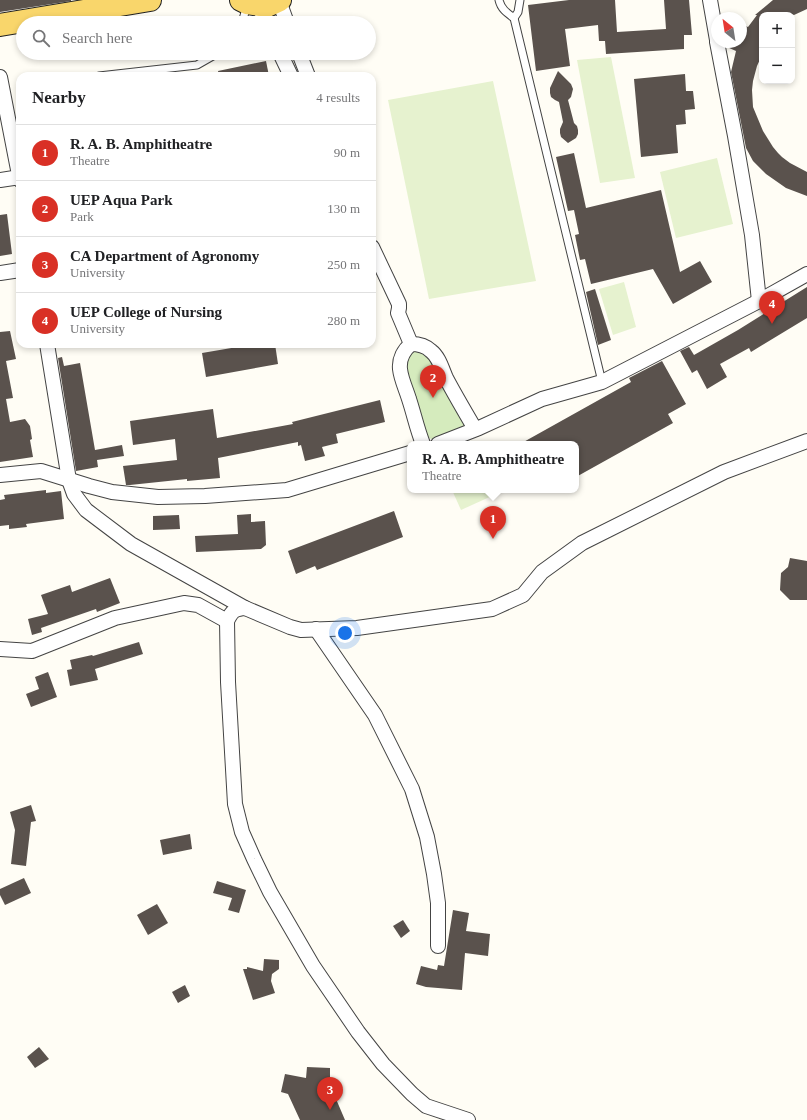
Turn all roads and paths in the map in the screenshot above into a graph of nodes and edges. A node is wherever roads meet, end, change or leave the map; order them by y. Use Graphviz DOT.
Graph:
graph roads {
  1 [pos="150,0"];
  2 [pos="280,0"];
  3 [pos="499,0"];
  4 [pos="520,0"];
  5 [pos="710,0"];
  6 [pos="251,11"];
  7 [pos="712,12"];
  8 [pos="54,16"];
  9 [pos="285,16"];
  10 [pos="514,18"];
  11 [pos="16,22"];
  12 [pos="0,25"];
  13 [pos="718,48"];
  14 [pos="206,60"];
  15 [pos="283,60"];
  16 [pos="302,60"];
  17 [pos="135,72"];
  18 [pos="289,72"];
  19 [pos="306,72"];
  20 [pos="0,77"];
  21 [pos="16,159"];
  22 [pos="16,179"];
  23 [pos="0,180"];
  24 [pos="376,255"];
  25 [pos="16,271"];
  26 [pos="0,273"];
  27 [pos="376,274"];
  28 [pos="807,274"];
  29 [pos="760,301"];
  30 [pos="398,313"];
  31 [pos="411,344"];
  32 [pos="48,348"];
  33 [pos="602,382"];
  34 [pos="475,429"];
  35 [pos="421,441"];
  36 [pos="445,441"];
  37 [pos="807,441"];
  38 [pos="407,454"];
  39 [pos="0,475"];
  40 [pos="69,480"];
  41 [pos="245,608"];
  42 [pos="227,621"];
  43 [pos="316,629"];
  44 [pos="0,649"];
  45 [pos="438,946"];
  46 [pos="468,1120"];
  1 -- 8 [label="main road"];
  2 -- 6 [label="main road"];
  2 -- 9 [label="street"];
  3 -- 10 [label="lane"];
  4 -- 10 [label="lane"];
  5 -- 7 [label="street"];
  10 -- 33 [label="lane"];
  11 -- 12 [label="main road"];
  13 -- 29 [label="street"];
  14 -- 17 [label="lane"];
  15 -- 18 [label="street"];
  16 -- 19 [label="street"];
  20 -- 21 [label="street"];
  22 -- 23 [label="street"];
  24 -- 30 [label="street"];
  25 -- 26 [label="street"];
  27 -- 30 [label="street"];
  28 -- 29 [label="street"];
  29 -- 33 [label="street"];
  30 -- 31 [label="street"];
  31 -- 34 [label="street"];
  31 -- 35 [label="street"];
  32 -- 40 [label="street"];
  33 -- 34 [label="street"];
  34 -- 36 [label="street"];
  37 -- 43 [label="street"];
  38 -- 40 [label="street"];
  39 -- 40 [label="street"];
  40 -- 41 [label="street"];
  41 -- 42 [label="street"];
  41 -- 43 [label="street"];
  42 -- 44 [label="street"];
  42 -- 46 [label="street"];
  43 -- 45 [label="street"];
}
